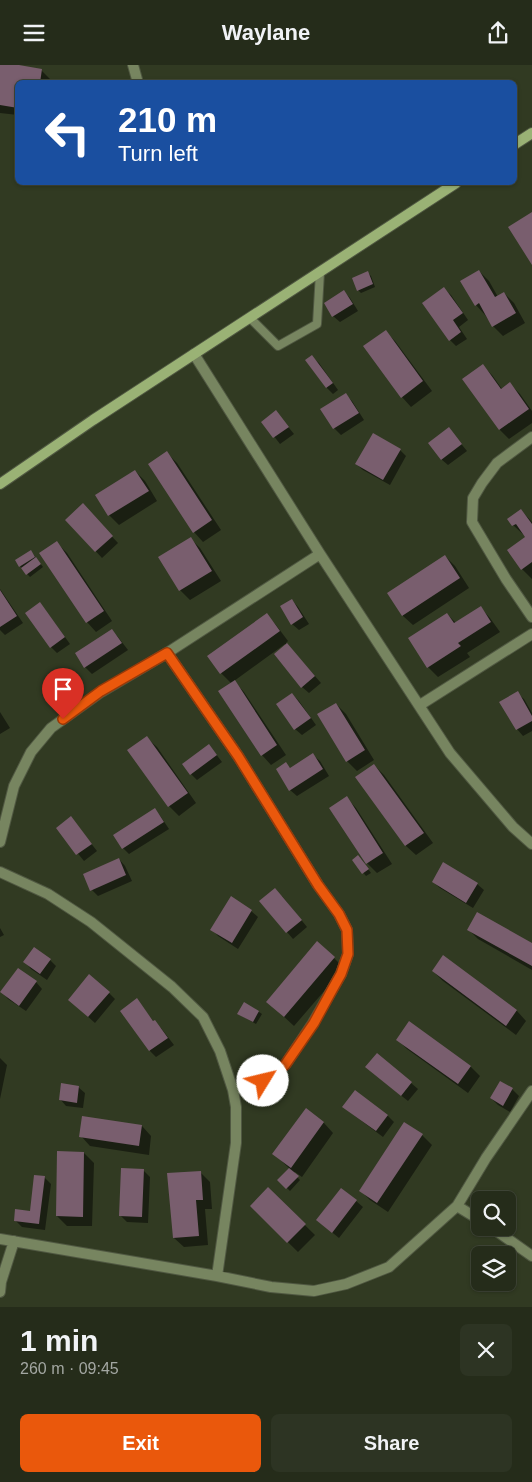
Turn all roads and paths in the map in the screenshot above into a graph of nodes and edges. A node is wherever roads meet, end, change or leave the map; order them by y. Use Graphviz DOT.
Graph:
graph roads {
  1 [pos="133,65"];
  2 [pos="137,80"];
  3 [pos="532,133"];
  4 [pos="517,143"];
  5 [pos="453,185"];
  6 [pos="320,272"];
  7 [pos="250,318"];
  8 [pos="194,354"];
  9 [pos="532,437"];
  10 [pos="0,484"];
  11 [pos="320,555"];
  12 [pos="532,617"];
  13 [pos="532,634"];
  14 [pos="167,653"];
  15 [pos="420,705"];
  16 [pos="0,841"];
  17 [pos="532,844"];
  18 [pos="0,872"];
  19 [pos="233,1090"];
  20 [pos="532,1091"];
  21 [pos="458,1206"];
  22 [pos="471,1214"];
  23 [pos="504,1236"];
  24 [pos="0,1239"];
  25 [pos="14,1241"];
  26 [pos="532,1256"];
  27 [pos="217,1276"];
  28 [pos="0,1292"];
  1 -- 2 [label="street"];
  3 -- 4 [label="street"];
  5 -- 6 [label="street"];
  6 -- 7 [label="street"];
  6 -- 7 [label="lane"];
  7 -- 8 [label="street"];
  8 -- 10 [label="street"];
  8 -- 11 [label="street"];
  9 -- 12 [label="street"];
  11 -- 14 [label="street"];
  11 -- 15 [label="street"];
  13 -- 15 [label="street"];
  14 -- 16 [label="street"];
  14 -- 19 [label="street"];
  15 -- 17 [label="street"];
  18 -- 19 [label="street"];
  19 -- 27 [label="street"];
  20 -- 21 [label="street"];
  21 -- 22 [label="street"];
  21 -- 27 [label="street"];
  23 -- 26 [label="street"];
  24 -- 25 [label="street"];
  25 -- 27 [label="street"];
  25 -- 28 [label="street"];
}
